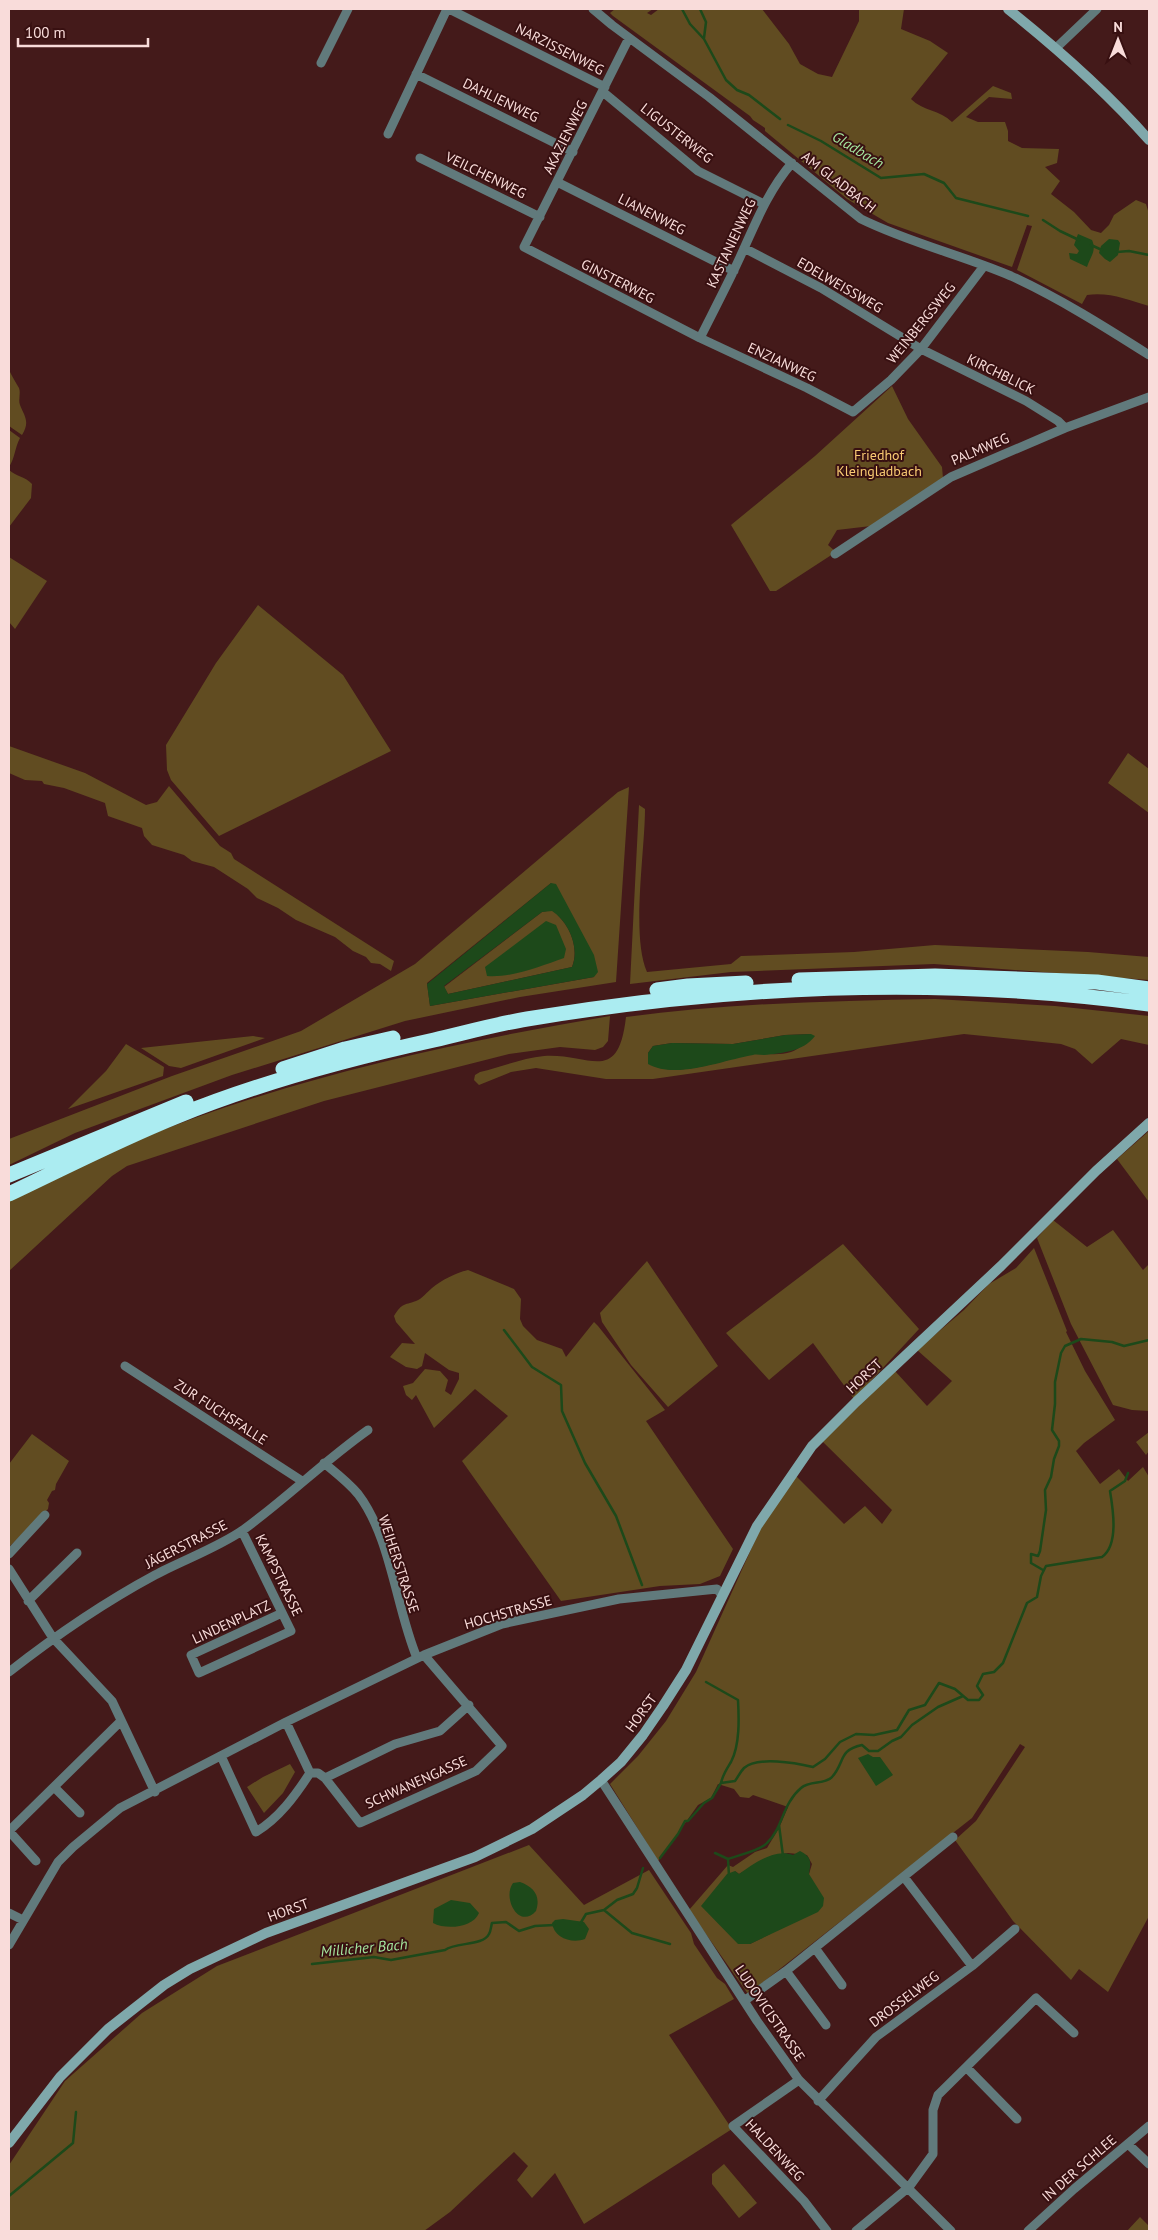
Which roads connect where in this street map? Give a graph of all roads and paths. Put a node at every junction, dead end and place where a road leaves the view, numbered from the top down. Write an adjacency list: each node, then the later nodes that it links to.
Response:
1 (348, 9): 8 (street)
2 (448, 9): 9 (street); 10 (street, NARZISSENWEG)
3 (593, 9): 6 (street, AM GLADBACH)
4 (1008, 9): 7 (street)
5 (1097, 9): 7 (street)
6 (629, 38): 10 (street, AKAZIENWEG); 15 (street, AM GLADBACH)
7 (1056, 48): 12 (street)
8 (321, 63)
9 (416, 74): 11 (street); 13 (street, DAHLIENWEG)
10 (604, 89): 13 (street, AKAZIENWEG); 17 (street, LIGUSTERWEG)
11 (388, 134)
12 (1149, 140)
13 (573, 152): 16 (street, AKAZIENWEG)
14 (420, 158): 18 (street, VEILCHENWEG)
15 (792, 163): 17 (street, KASTANIENWEG); 21 (street, AM GLADBACH)
16 (557, 182): 18 (street, AKAZIENWEG); 22 (street, LIANENWEG)
17 (764, 204): 20 (street, KASTANIENWEG)
18 (540, 216): 19 (street, AKAZIENWEG)
19 (524, 248): 23 (street, GINSTERWEG)
20 (744, 248): 22 (street, KASTANIENWEG); 24 (street, EDELWEISSWEG)
21 (984, 266): 24 (street, WEINBERGSWEG); 25 (street, AM GLADBACH)
22 (734, 271): 23 (street, KASTANIENWEG)
23 (700, 338): 27 (street, ENZIANWEG)
24 (921, 349): 27 (street, WEINBERGSWEG); 28 (street, KIRCHBLICK)
25 (1149, 355)
26 (1149, 397): 28 (street, PALMWEG)
27 (853, 412)
28 (1065, 428): 29 (street, PALMWEG)
29 (835, 554)
30 (1149, 989): 33 (highway)
31 (1149, 1004): 34 (highway)
32 (1149, 1124): 44 (street, HORST)
33 (9, 1175)
34 (9, 1194)
35 (126, 1366): 38 (street, ZUR FUCHSFALLE)
36 (368, 1430): 37 (street, JÄGERSTRASSE)
37 (324, 1463): 38 (street, JÄGERSTRASSE); 49 (street, WEIHERSTRASSE)
38 (302, 1481): 40 (street, JÄGERSTRASSE)
39 (45, 1515): 41 (street)
40 (242, 1531): 46 (street, KAMPSTRASSE); 48 (street, JÄGERSTRASSE)
41 (9, 1554)
42 (77, 1554): 45 (street)
43 (9, 1569): 45 (street)
44 (722, 1595): 49 (street, HOCHSTRASSE); 58 (street, HORST)
45 (28, 1601): 48 (street)
46 (282, 1613): 47 (street, KAMPSTRASSE); 47 (street, LINDENPLATZ)
47 (291, 1631)
48 (53, 1638): 50 (street, JÄGERSTRASSE); 52 (street)
49 (421, 1657): 51 (street, WEIHERSTRASSE); 53 (street, HOCHSTRASSE)
50 (9, 1672)
51 (469, 1705): 54 (street, WEIHERSTRASSE); 57 (street)
52 (121, 1721): 59 (street); 60 (street)
53 (286, 1722): 55 (street, HOCHSTRASSE); 56 (street)
54 (502, 1746): 57 (street, SCHWANENGASSE)
55 (221, 1756): 56 (street); 60 (street, HOCHSTRASSE)
56 (310, 1773): 57 (street)
57 (325, 1778)
58 (600, 1780): 74 (street, LUDOVICISTRASSE); 82 (street, HORST)
59 (54, 1786): 61 (street); 62 (street)
60 (155, 1792): 67 (street, HOCHSTRASSE)
61 (80, 1813)
62 (9, 1831): 64 (street)
63 (953, 1837): 65 (street)
64 (36, 1861)
65 (904, 1877): 70 (street); 71 (street)
66 (9, 1912): 67 (street)
67 (23, 1920): 69 (street, HOCHSTRASSE)
68 (1015, 1929): 71 (street, DROSSELWEG)
69 (9, 1945)
70 (815, 1948): 72 (street); 73 (street)
71 (972, 1966): 79 (street, DROSSELWEG)
72 (786, 1971): 74 (street); 75 (street)
73 (842, 1985)
74 (744, 2001): 78 (street, LUDOVICISTRASSE)
75 (826, 2025)
76 (1074, 2033): 77 (street)
77 (967, 2068): 80 (street); 85 (street)
78 (799, 2080): 79 (street, LUDOVICISTRASSE); 86 (street, HALDENWEG)
79 (818, 2101): 85 (street, LUDOVICISTRASSE)
80 (1017, 2119)
81 (1149, 2126): 83 (street, IN DER SCHLEE)
82 (9, 2143)
83 (1128, 2144): 84 (street); 89 (street, IN DER SCHLEE)
84 (1149, 2164)
85 (909, 2187): 87 (street); 88 (street, LUDOVICISTRASSE)
86 (827, 2231)
87 (856, 2231)
88 (952, 2231)
89 (1028, 2231)

